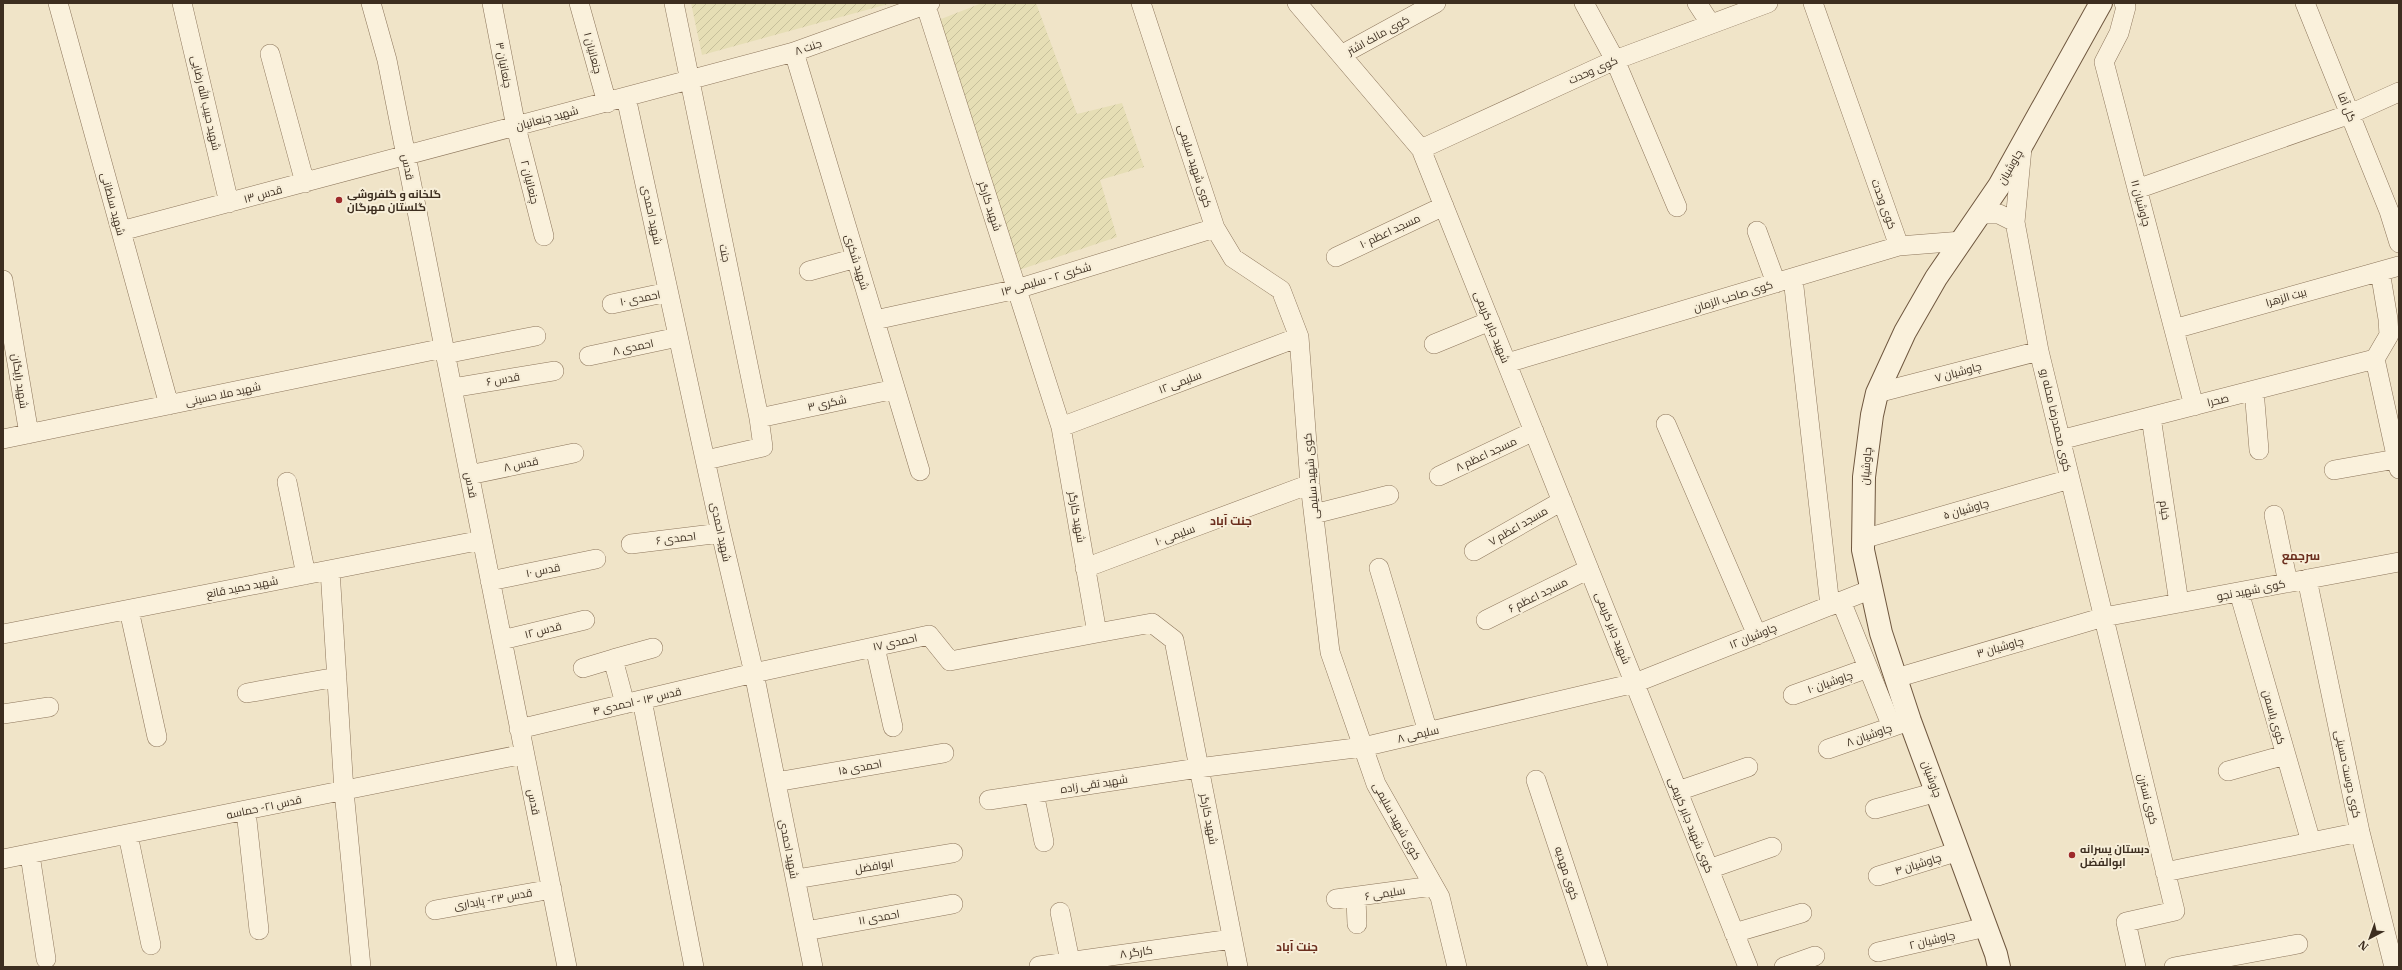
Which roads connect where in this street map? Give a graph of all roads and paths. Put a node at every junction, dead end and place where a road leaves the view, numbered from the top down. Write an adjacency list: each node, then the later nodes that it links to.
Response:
1 (58, 3): 41 (street, شهید سلطانی)
2 (182, 3): 34 (street, شهید حبیب الله رضایی)
3 (371, 3): 31 (street, قدس)
4 (492, 3): 28 (street, چنعانیان ۳)
5 (579, 3): 26 (street, چنعانیان ۱)
6 (674, 3): 23 (street, جنت)
7 (1141, 3): 40 (street, کوی شهید سلیمی)
8 (1297, 3): 21 (street, شهید جابر کریمی)
9 (1436, 3): 21 (street, کوی مالک اشتر)
10 (1584, 3): 22 (street)
11 (1697, 3): 18 (street)
12 (1768, 3): 18 (street, کوی وحدت)
13 (1813, 3): 46 (street, کوی وحدت)
14 (2101, 3): 29 (main road, چاوشیان)
15 (2124, 3): 33 (street, چاوشیان ۱۱)
16 (2305, 3): 27 (street, گل آقا)
17 (926, 4): 19 (street, جنت ۸); 54 (street, شهید کارگر)
18 (1710, 23): 22 (street, کوی وحدت)
19 (794, 52): 23 (street, جنت ۸); 48 (street, شهید شکری)
20 (270, 54): 32 (street)
21 (1341, 55): 30 (street, شهید جابر کریمی)
22 (1615, 60): 30 (street, کوی وحدت); 36 (street)
23 (689, 81): 25 (street, شهید چنعانیان); 78 (street, جنت)
24 (2399, 92): 27 (street)
25 (626, 97): 26 (street, شهید چنعانیان); 55 (street, شهید احمدی)
26 (606, 103): 28 (street, شهید چنعانیان)
27 (2350, 114): 33 (street); 37 (street, گل آقا)
28 (516, 127): 31 (street, شهید چنعانیان); 43 (street, چنعانیان ۲)
29 (2022, 146): 38 (main road, چاوشیان); 39 (street, کوی محمدرضا محله رو)
30 (1421, 149): 35 (street, شهید جابر کریمی)
31 (406, 156): 32 (street, قدس ۱۳); 64 (street, قدس)
32 (305, 183): 34 (street, قدس ۱۳)
33 (2137, 189): 59 (street, چاوشیان ۱۱)
34 (229, 203): 41 (street, قدس ۱۳)
35 (1444, 206): 47 (street, مسجد اعظم ۱۰); 58 (street, شهید جابر کریمی)
36 (1677, 207)
37 (2394, 209): 45 (street, گل آقا)
38 (1981, 214): 39 (street); 44 (main road, چاوشیان)
39 (2015, 222): 65 (street, کوی محمدرضا محله رو)
40 (1215, 228): 54 (street, شکری ۲ - سلیمی ۱۴); 62 (street, کوی شهید سلیمی)
41 (121, 231): 74 (street, شهید سلطانی)
42 (1757, 231): 53 (street)
43 (544, 236)
44 (1962, 241): 46 (street, کوی صاحب الزمان); 73 (main road, چاوشیان)
45 (2399, 243)
46 (1899, 246): 53 (street, کوی صاحب الزمان)
47 (1336, 257)
48 (856, 258): 50 (street); 57 (street, شهید شکری)
49 (2399, 266): 51 (street, بیت الزهرا)
50 (808, 271)
51 (2380, 271): 59 (street, بیت الزهرا); 67 (street)
52 (3, 280): 82 (street, شهید رایگان)
53 (1784, 280): 68 (street, کوی صاحب الزمان); 118 (street)
54 (1017, 289): 57 (street, شکری ۲ - سلیمی ۱۴); 80 (street, شهید کارگر)
55 (668, 292): 56 (street, احمدی ۱۰); 61 (street, شهید احمدی)
56 (612, 304)
57 (875, 320): 71 (street, شهید شکری)
58 (1490, 322): 63 (street); 68 (street, شهید جابر کریمی)
59 (2174, 329): 75 (street, چاوشیان ۱۱)
60 (536, 336): 64 (street, شهید ملا حسینی)
61 (678, 337): 66 (street, احمدی ۸); 87 (street, شهید احمدی)
62 (1299, 337): 80 (street, سلیمی ۱۲); 95 (street, کوی شهید سلیمی)
63 (1434, 344)
64 (444, 351): 70 (street, قدس); 74 (street, شهید ملا حسینی)
65 (2039, 351): 73 (street, چاوشیان ۷); 84 (street, کوی محمدرضا محله رو)
66 (589, 356)
67 (2375, 359): 72 (street, صحرا); 76 (street)
68 (1507, 363): 81 (street, شهید جابر کریمی)
69 (554, 371): 70 (street, قدس ۶)
70 (452, 388): 91 (street, قدس)
71 (895, 389): 78 (street, شکری ۳); 90 (street, شهید شکری)
72 (2254, 390): 75 (street, صحرا); 85 (street)
73 (1878, 393): 101 (main road, چاوشیان)
74 (169, 405): 82 (street, شهید ملا حسینی)
75 (2194, 406): 77 (street, صحرا)
76 (2392, 407): 88 (street)
77 (2151, 416): 84 (street, صحرا); 117 (street, خیام)
78 (759, 418): 87 (street, جنت)
79 (1666, 424): 125 (street)
80 (1061, 427): 107 (street, شهید کارگر)
81 (1534, 432): 92 (street, مسجد اعظم ۸); 97 (street, شهید جابر کریمی)
82 (29, 434): 83 (street, شهید ملا حسینی)
83 (3, 440)
84 (2060, 440): 93 (street, کوی محمدرضا محله رو)
85 (2259, 450)
86 (574, 453): 91 (street, قدس ۸)
87 (706, 460): 100 (street, شهید احمدی)
88 (2398, 464): 89 (street)
89 (2334, 470)
90 (920, 471)
91 (469, 475): 102 (street, قدس)
92 (1439, 476)
93 (2070, 479): 101 (street, چاوشیان ۵); 120 (street, کوی محمدرضا محله رو)
94 (287, 482): 111 (street)
95 (1310, 484): 98 (street, کوی شهید سلیمی); 107 (street, سلیمی ۱۰)
96 (1389, 495): 98 (street)
97 (1562, 501): 104 (street, مسجد اعظم ۷); 110 (street, شهید جابر کریمی)
98 (1314, 514): 146 (street, کوی شهید سلیمی)
99 (2274, 515): 114 (street)
100 (721, 533): 103 (street, احمدی ۶); 132 (street, شهید احمدی)
101 (1863, 539): 115 (main road, چاوشیان)
102 (482, 540): 109 (street, شهید حمید قانع); 113 (street, قدس)
103 (631, 544)
104 (1474, 551)
105 (596, 559): 113 (street, قدس ۱۰)
106 (2399, 562): 112 (street, کوی شهید نجو)
107 (1085, 568): 123 (street, شهید کارگر)
108 (1379, 568): 144 (street)
109 (330, 570): 111 (street, شهید حمید قانع); 133 (street)
110 (1589, 570): 122 (street, مسجد اعظم ۶); 135 (street, شهید جابر کریمی)
111 (306, 575): 119 (street, شهید حمید قانع)
112 (2307, 579): 114 (street, کوی شهید نجو); 163 (street, کوی دوست حسینی)
113 (490, 580): 126 (street, قدس)
114 (2288, 583): 116 (street, کوی شهید نجو)
115 (1872, 589): 118 (street, چاوشیان ۱۲); 134 (main road, چاوشیان)
116 (2239, 592): 117 (street, کوی شهید نجو); 150 (street, کوی یاسمن)
117 (2178, 603): 120 (street, کوی شهید نجو)
118 (1835, 604): 125 (street, چاوشیان ۱۲); 131 (street)
119 (129, 610): 124 (street, شهید حمید قانع); 145 (street)
120 (2104, 617): 134 (street, چاوشیان ۳); 173 (street, کوی نسترن)
121 (585, 620): 126 (street, قدس ۱۲)
122 (1486, 620)
123 (1097, 633): 127 (street, احمدی ۱۷); 152 (street, شهید کارگر)
124 (3, 634)
125 (1757, 634): 135 (street, چاوشیان ۱۲)
126 (502, 640): 143 (street, قدس)
127 (874, 647): 132 (street, احمدی ۱۷); 142 (street)
128 (653, 648): 129 (street)
129 (613, 659): 130 (street); 138 (street)
130 (583, 668)
131 (1868, 668): 137 (street, چاوشیان ۱۰); 141 (street)
132 (754, 673): 138 (street, قدس ۱۴ - احمدی ۴); 155 (street, شهید احمدی)
133 (337, 677): 136 (street); 156 (street)
134 (1896, 678): 141 (main road, چاوشیان)
135 (1635, 683): 144 (street, سلیمی ۸); 157 (street, کوی شهید جابر کریمی)
136 (248, 693)
137 (1793, 695)
138 (634, 702): 143 (street, قدس ۱۴ - احمدی ۴); 199 (street)
139 (49, 707): 140 (street)
140 (3, 714)
141 (1901, 724): 147 (street, چاوشیان ۸); 158 (main road, چاوشیان)
142 (893, 727)
143 (519, 729): 149 (street, قدس)
144 (1428, 732): 146 (street, سلیمی ۸)
145 (157, 737)
146 (1363, 747): 152 (street, سلیمی ۸); 176 (street, کوی شهید سلیمی)
147 (1828, 749)
148 (944, 753): 155 (street, احمدی ۱۵)
149 (524, 754): 156 (street, قدس ۲۱- حماسه); 177 (street, قدس)
150 (2285, 755): 153 (street); 166 (street, کوی یاسمن)
151 (1748, 767): 157 (street)
152 (1198, 768): 159 (street, شهید تقی زاده); 189 (street, شهید کارگر)
153 (2228, 771)
154 (1536, 780): 203 (street, کوی مهدیه)
155 (776, 782): 175 (street, شهید احمدی)
156 (344, 791): 162 (street, قدس ۲۱- حماسه); 197 (street)
157 (1678, 791): 172 (street, کوی شهید جابر کریمی)
158 (1937, 792): 161 (street); 168 (main road, چاوشیان)
159 (1034, 793): 160 (street, شهید تقی زاده); 165 (street)
160 (989, 800)
161 (1875, 809)
162 (246, 811): 164 (street, قدس ۲۱- حماسه); 186 (street)
163 (2360, 832): 166 (street); 209 (street, کوی دوست حسینی)
164 (128, 835): 170 (street, قدس ۲۱- حماسه); 191 (street)
165 (1044, 842)
166 (2311, 842): 173 (street)
167 (1772, 846): 172 (street)
168 (1959, 852): 174 (street, چاوشیان ۴); 185 (main road, چاوشیان)
169 (953, 854): 175 (street, ابوافضل)
170 (30, 855): 171 (street, قدس ۲۱- حماسه); 194 (street)
171 (3, 859)
172 (1709, 869): 188 (street, کوی شهید جابر کریمی)
173 (2165, 872): 207 (street, کوی نسترن)
174 (1878, 876)
175 (796, 879): 187 (street, شهید احمدی)
176 (1433, 886): 178 (street, سلیمی ۶); 202 (street, کوی شهید سلیمی)
177 (552, 889): 181 (street, قدس ۲۳- پایداری); 198 (street, قدس)
178 (1356, 898): 179 (street, سلیمی ۶); 184 (street)
179 (1336, 899)
180 (953, 904): 187 (street, احمدی ۱۱)
181 (435, 910)
182 (1060, 912): 195 (street)
183 (1802, 912): 188 (street)
184 (1357, 924)
185 (1986, 927): 192 (street, چاوشیان ۲); 206 (main road, چاوشیان)
186 (259, 930)
187 (806, 931): 200 (street, شهید احمدی)
188 (1734, 933): 204 (street, کوی شهید جابر کریمی)
189 (1232, 938): 195 (street, کارگر ۸); 201 (street, شهید کارگر)
190 (2298, 944): 208 (street)
191 (151, 945)
192 (1878, 952)
193 (1815, 956): 205 (street)
194 (46, 958)
195 (1070, 962): 196 (street, کارگر ۸)
196 (1039, 966)
197 (361, 967)
198 (567, 967)
199 (694, 967)
200 (813, 967)
201 (1238, 967)
202 (1457, 967)
203 (1598, 967)
204 (1748, 967)
205 (1784, 967)
206 (1999, 967)
207 (2136, 967)
208 (2174, 967)
209 (2394, 967)

